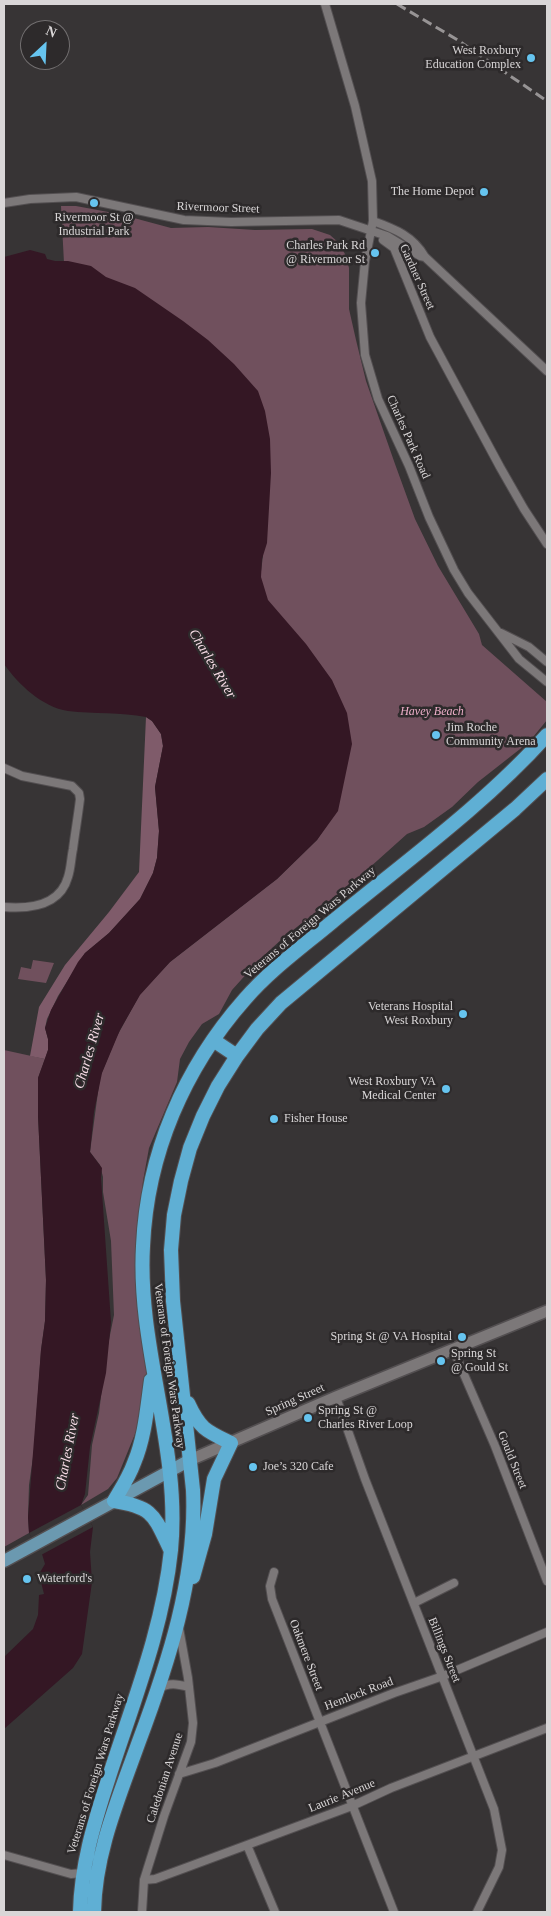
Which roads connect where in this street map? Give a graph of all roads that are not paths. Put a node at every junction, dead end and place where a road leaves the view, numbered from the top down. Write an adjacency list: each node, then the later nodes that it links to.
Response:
1 (326, 4): 3 (street)
2 (4, 203): 4 (street, Rivermoor Street)
3 (373, 221): 4 (street); 5 (street, Rivermoor Street)
4 (371, 232): 5 (street, Rivermoor Street); 7 (street, Gardner Street); 8 (street, Charles Park Road)
5 (425, 257): 6 (street, Rivermoor Street)
6 (547, 372)
7 (547, 544)
8 (499, 632): 9 (street, Charles Park Road); 10 (street, Charles Park Road)
9 (547, 662)
10 (547, 682)
11 (547, 735): 15 (highway, Veterans of Foreign Wars Parkway)
12 (4, 768): 14 (street)
13 (547, 779): 16 (highway, Veterans of Foreign Wars Parkway)
14 (4, 907)
15 (213, 1040): 16 (highway); 19 (highway, Veterans of Foreign Wars Parkway)
16 (236, 1056): 20 (highway, Veterans of Foreign Wars Parkway)
17 (547, 1311): 18 (main road, Spring Street)
18 (453, 1349): 21 (main road, Spring Street); 29 (street, Gould Street)
19 (153, 1364): 24 (highway, Veterans of Foreign Wars Parkway); 25 (highway)
20 (182, 1392): 22 (highway); 23 (highway, Veterans of Foreign Wars Parkway)
21 (336, 1397): 22 (main road, Spring Street); 31 (street, Billings Street)
22 (231, 1443): 23 (main road, Spring Street); 32 (highway)
23 (190, 1460): 24 (main road, Spring Street); 32 (highway, Veterans of Foreign Wars Parkway)
24 (169, 1471): 25 (main road, Spring Street); 26 (highway, Veterans of Foreign Wars Parkway)
25 (114, 1501): 26 (highway); 27 (main road, Spring Street)
26 (171, 1550): 44 (highway, Veterans of Foreign Wars Parkway)
27 (4, 1561)
28 (274, 1572): 37 (street, Oakmere Street)
29 (547, 1582)
30 (454, 1583): 31 (street)
31 (414, 1603): 34 (street, Billings Street)
32 (178, 1620): 35 (street, Caledonian Avenue); 36 (highway, Veterans of Foreign Wars Parkway)
33 (547, 1632): 34 (street, Hemlock Road)
34 (443, 1676): 37 (street, Hemlock Road); 39 (street, Billings Street)
35 (189, 1687): 36 (street); 40 (street, Caledonian Avenue)
36 (156, 1691): 47 (highway, Veterans of Foreign Wars Parkway)
37 (320, 1722): 40 (street, Hemlock Road); 41 (street, Oakmere Street)
38 (547, 1728): 39 (street, Laurie Avenue)
39 (474, 1757): 41 (street, Laurie Avenue); 51 (street, Billings Street)
40 (178, 1774): 45 (street, Caledonian Avenue)
41 (352, 1806): 42 (street, Laurie Avenue); 50 (street, Oakmere Street)
42 (248, 1845): 45 (street, Laurie Avenue); 49 (street)
43 (4, 1855): 44 (street)
44 (83, 1873): 46 (highway, Veterans of Foreign Wars Parkway)
45 (144, 1880): 48 (street, Caledonian Avenue)
46 (80, 1912)
47 (94, 1912)
48 (142, 1912)
49 (275, 1912)
50 (394, 1912)
51 (477, 1912)

